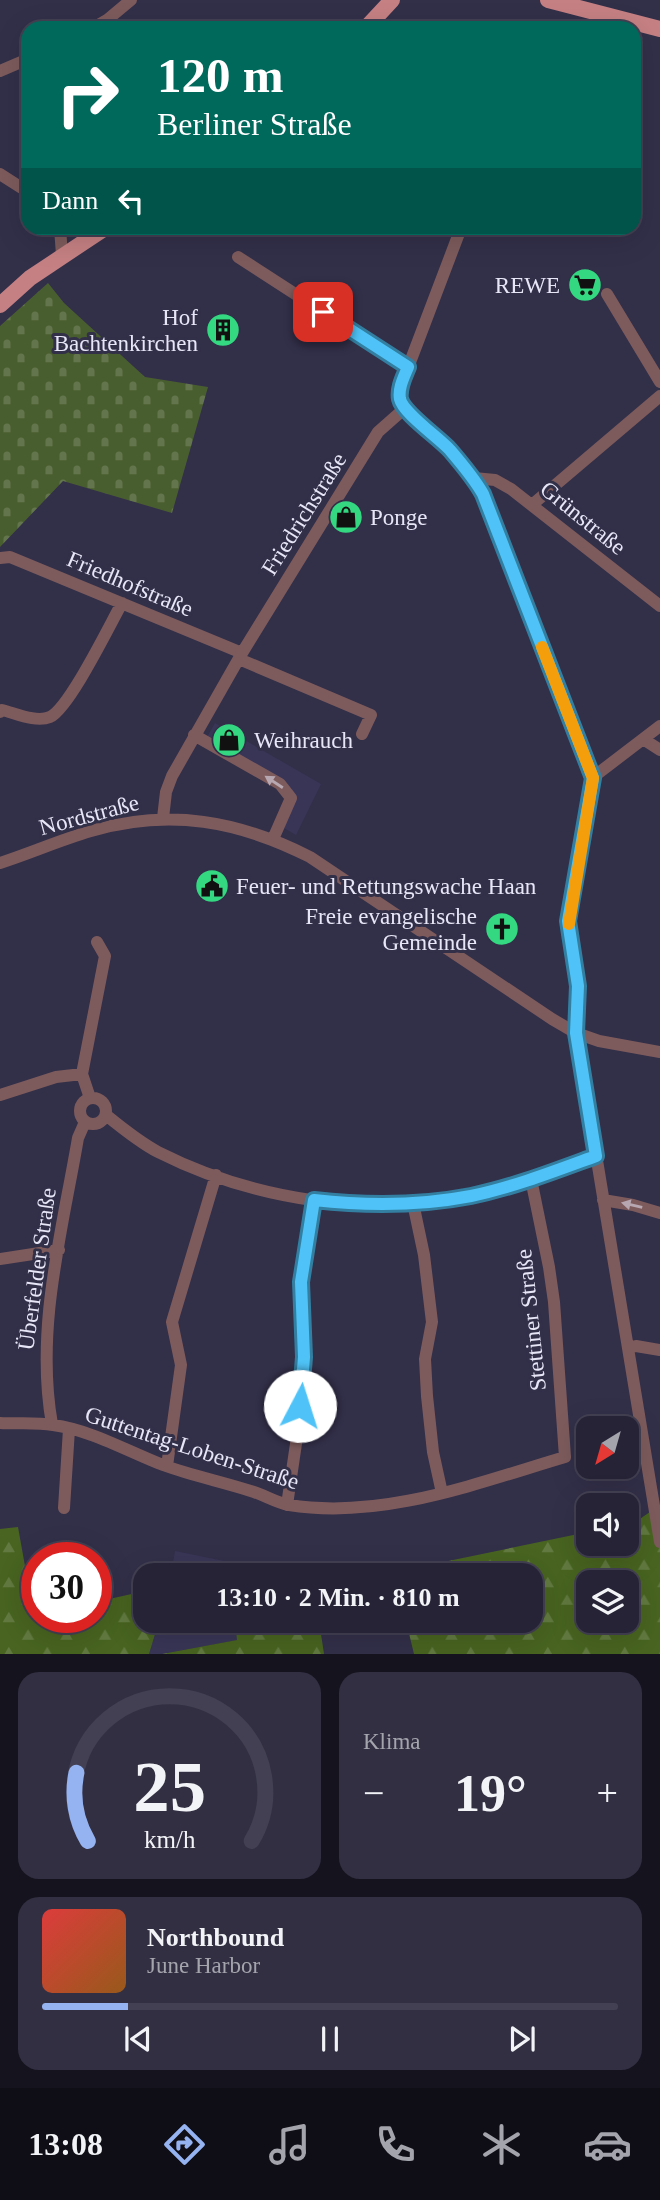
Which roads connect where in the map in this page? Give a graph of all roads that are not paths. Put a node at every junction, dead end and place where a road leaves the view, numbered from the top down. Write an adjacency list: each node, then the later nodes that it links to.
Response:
1 (131, 0): 4 (street)
2 (548, 0): 6 (main road)
3 (382, 4): 5 (main road)
4 (104, 21)
5 (371, 21)
6 (629, 21)
7 (641, 24): 8 (main road)
8 (660, 29)
9 (21, 62): 10 (street)
10 (0, 71)
11 (5, 177): 12 (street)
12 (21, 187)
13 (61, 235): 16 (street)
14 (86, 235): 16 (main road)
15 (458, 235): 20 (street)
16 (62, 255): 19 (main road)
17 (238, 257): 20 (street)
18 (607, 294): 21 (street)
19 (0, 304)
20 (408, 367): 23 (street)
21 (660, 382)
22 (660, 397): 25 (street)
23 (404, 409): 24 (street); 29 (street, Friedrichstraße)
24 (474, 478): 25 (street, Grünstraße); 36 (street)
25 (533, 504): 28 (street, Grünstraße)
26 (0, 558): 27 (street, Friedhofstraße)
27 (122, 603): 29 (street, Friedhofstraße); 30 (street)
28 (660, 606)
29 (241, 656): 32 (street, Friedhofstraße); 33 (street, Friedrichstraße)
30 (0, 712)
31 (660, 726): 34 (street)
32 (362, 734)
33 (194, 736): 37 (street, Friedrichstraße); 38 (street, one-way to 33)
34 (643, 739): 35 (street); 36 (street)
35 (660, 750)
36 (593, 778): 41 (street)
37 (163, 818): 38 (street, Nordstraße); 39 (street, Nordstraße)
38 (273, 839): 41 (street, Nordstraße)
39 (0, 863)
40 (97, 942): 43 (street)
41 (576, 1033): 42 (street, Nordstraße); 48 (street)
42 (660, 1052)
43 (82, 1074): 44 (street); 45 (street)
44 (0, 1095)
45 (90, 1098): 46 (street); 47 (street)
46 (106, 1115): 47 (street); 49 (street)
47 (85, 1122): 55 (street, Überfelder Straße)
48 (596, 1156): 50 (street); 52 (street)
49 (216, 1175): 51 (street); 63 (street)
50 (531, 1179): 53 (street); 62 (street, Stettiner Straße)
51 (314, 1200): 53 (street); 65 (street)
52 (603, 1200): 54 (street, one-way to 52); 57 (street)
53 (413, 1203): 64 (street)
54 (660, 1213)
55 (59, 1250): 56 (street); 60 (street, Überfelder Straße)
56 (0, 1259)
57 (628, 1348): 58 (street); 67 (street)
58 (660, 1350)
59 (0, 1423): 60 (street, Guttentag-Loben-Straße)
60 (52, 1424): 61 (street, Guttentag-Loben-Straße)
61 (69, 1429): 63 (street, Guttentag-Loben-Straße); 66 (street)
62 (565, 1457): 64 (street, Guttentag-Loben-Straße)
63 (167, 1466): 65 (street, Guttentag-Loben-Straße)
64 (442, 1493): 65 (street, Guttentag-Loben-Straße)
65 (287, 1505)
66 (64, 1508)
67 (660, 1542)

